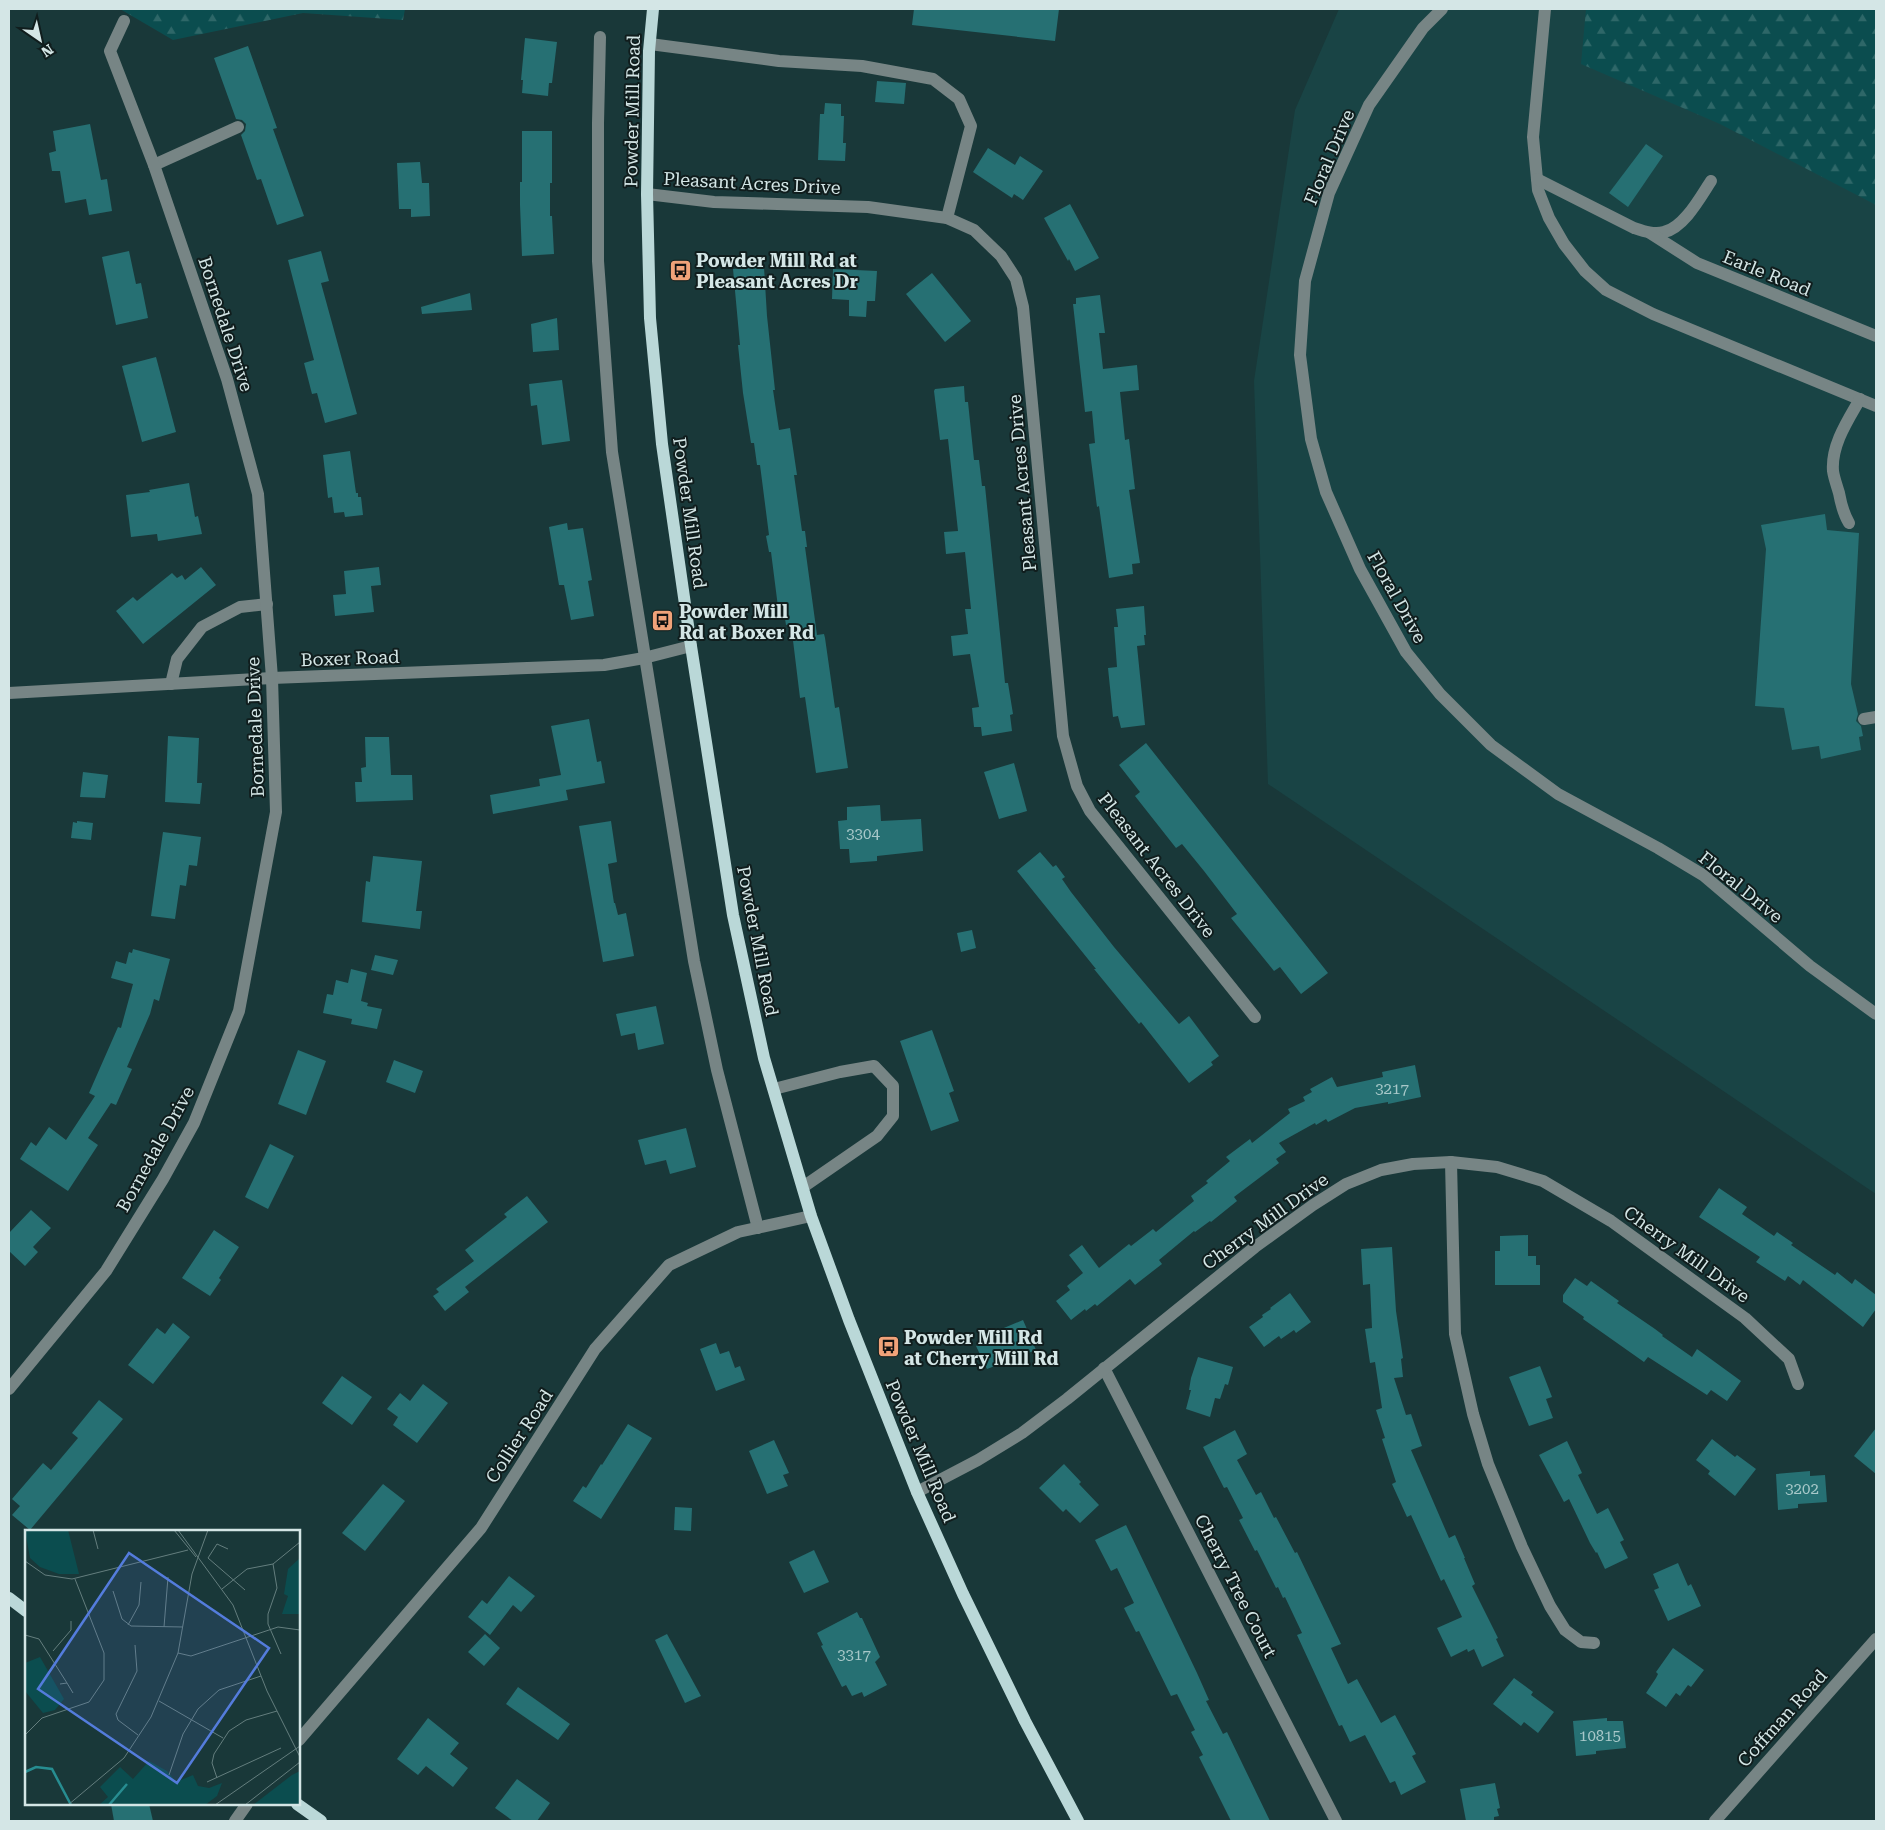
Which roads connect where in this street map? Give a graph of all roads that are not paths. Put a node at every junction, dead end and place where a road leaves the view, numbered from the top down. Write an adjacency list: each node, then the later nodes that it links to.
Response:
1 (652, 9): 6 (main road, Powder Mill Road)
2 (1442, 9): 24 (street, Floral Drive)
3 (1545, 9): 9 (street)
4 (124, 21): 8 (street, Bornedale Drive)
5 (600, 37): 20 (street)
6 (650, 44): 11 (main road, Powder Mill Road); 12 (street)
7 (238, 127): 8 (street)
8 (154, 165): 18 (street, Bornedale Drive)
9 (1537, 179): 13 (street, Earle Road); 15 (street)
10 (1711, 181): 13 (street)
11 (647, 194): 12 (street, Pleasant Acres Drive); 19 (main road, Powder Mill Road)
12 (947, 218): 25 (street, Pleasant Acres Drive)
13 (1650, 233): 14 (street, Earle Road)
14 (1876, 336)
15 (1860, 399): 16 (street); 17 (street)
16 (1876, 406)
17 (1849, 522)
18 (267, 604): 21 (street, Bornedale Drive); 22 (street)
19 (691, 646): 20 (street, Boxer Road); 26 (main road, Powder Mill Road)
20 (644, 658): 21 (street, Boxer Road); 30 (street)
21 (272, 678): 22 (street, Boxer Road); 33 (street, Bornedale Drive)
22 (171, 684): 23 (street, Boxer Road)
23 (9, 693)
24 (1876, 1014)
25 (1255, 1017)
26 (774, 1089): 28 (main road, Powder Mill Road); 28 (street)
27 (1451, 1162): 31 (street, Cherry Mill Drive); 32 (street, Cherry Mill Drive); 38 (street)
28 (803, 1187): 29 (main road, Powder Mill Road)
29 (811, 1216): 30 (street, Collier Road); 34 (main road, Powder Mill Road)
30 (758, 1228): 39 (street, Collier Road)
31 (1104, 1368): 34 (street, Cherry Mill Drive); 45 (street, Cherry Tree Court)
32 (1798, 1384)
33 (9, 1389)
34 (917, 1492): 44 (main road, Powder Mill Road)
35 (9, 1598): 36 (main road)
36 (25, 1610)
37 (1876, 1639): 46 (street, Coffman Road)
38 (1594, 1643)
39 (300, 1739)
40 (246, 1805): 42 (street)
41 (298, 1805): 43 (main road)
42 (235, 1821)
43 (321, 1821)
44 (1078, 1821)
45 (1336, 1821)
46 (1715, 1821)

